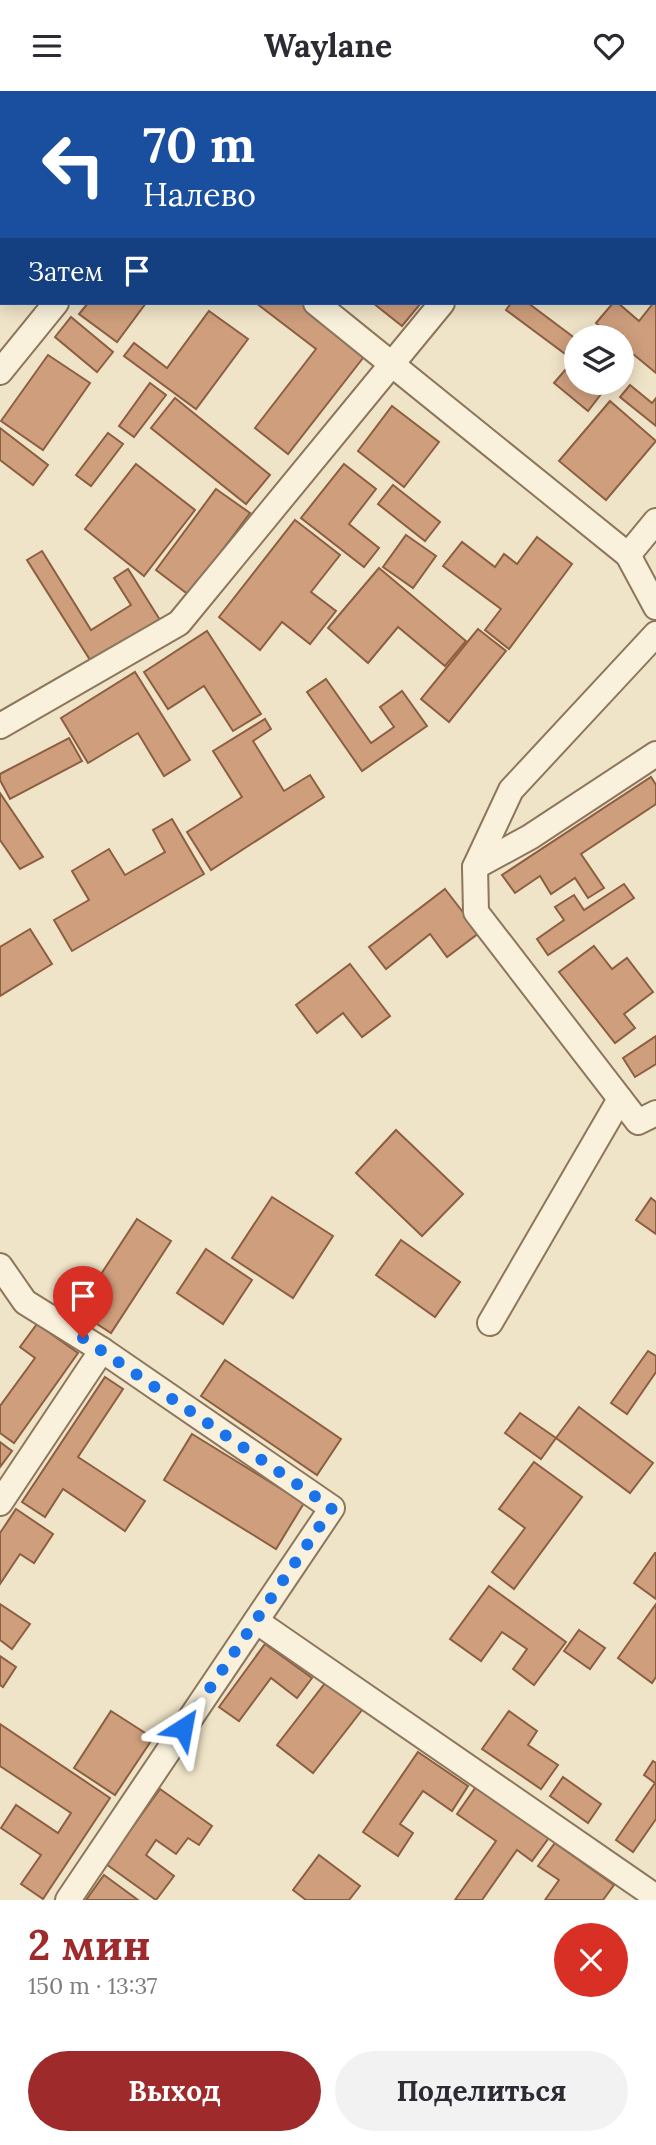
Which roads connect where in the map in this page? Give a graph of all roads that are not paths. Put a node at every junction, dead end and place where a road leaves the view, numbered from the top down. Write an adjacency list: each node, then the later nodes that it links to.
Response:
1 (54, 305): 5 (street)
2 (319, 305): 4 (street)
3 (440, 305): 4 (street)
4 (393, 363): 7 (street); 10 (street)
5 (0, 372)
6 (656, 521): 7 (street)
7 (628, 555): 8 (street)
8 (656, 607)
9 (656, 634): 12 (street)
10 (0, 726)
11 (656, 754): 12 (street)
12 (475, 867): 13 (street)
13 (620, 1099): 14 (street); 16 (street)
14 (656, 1112)
15 (0, 1266): 17 (street)
16 (490, 1323)
17 (102, 1350): 18 (street); 19 (street)
18 (0, 1503)
19 (256, 1621): 20 (street); 21 (street)
20 (656, 1897)
21 (68, 1900)

